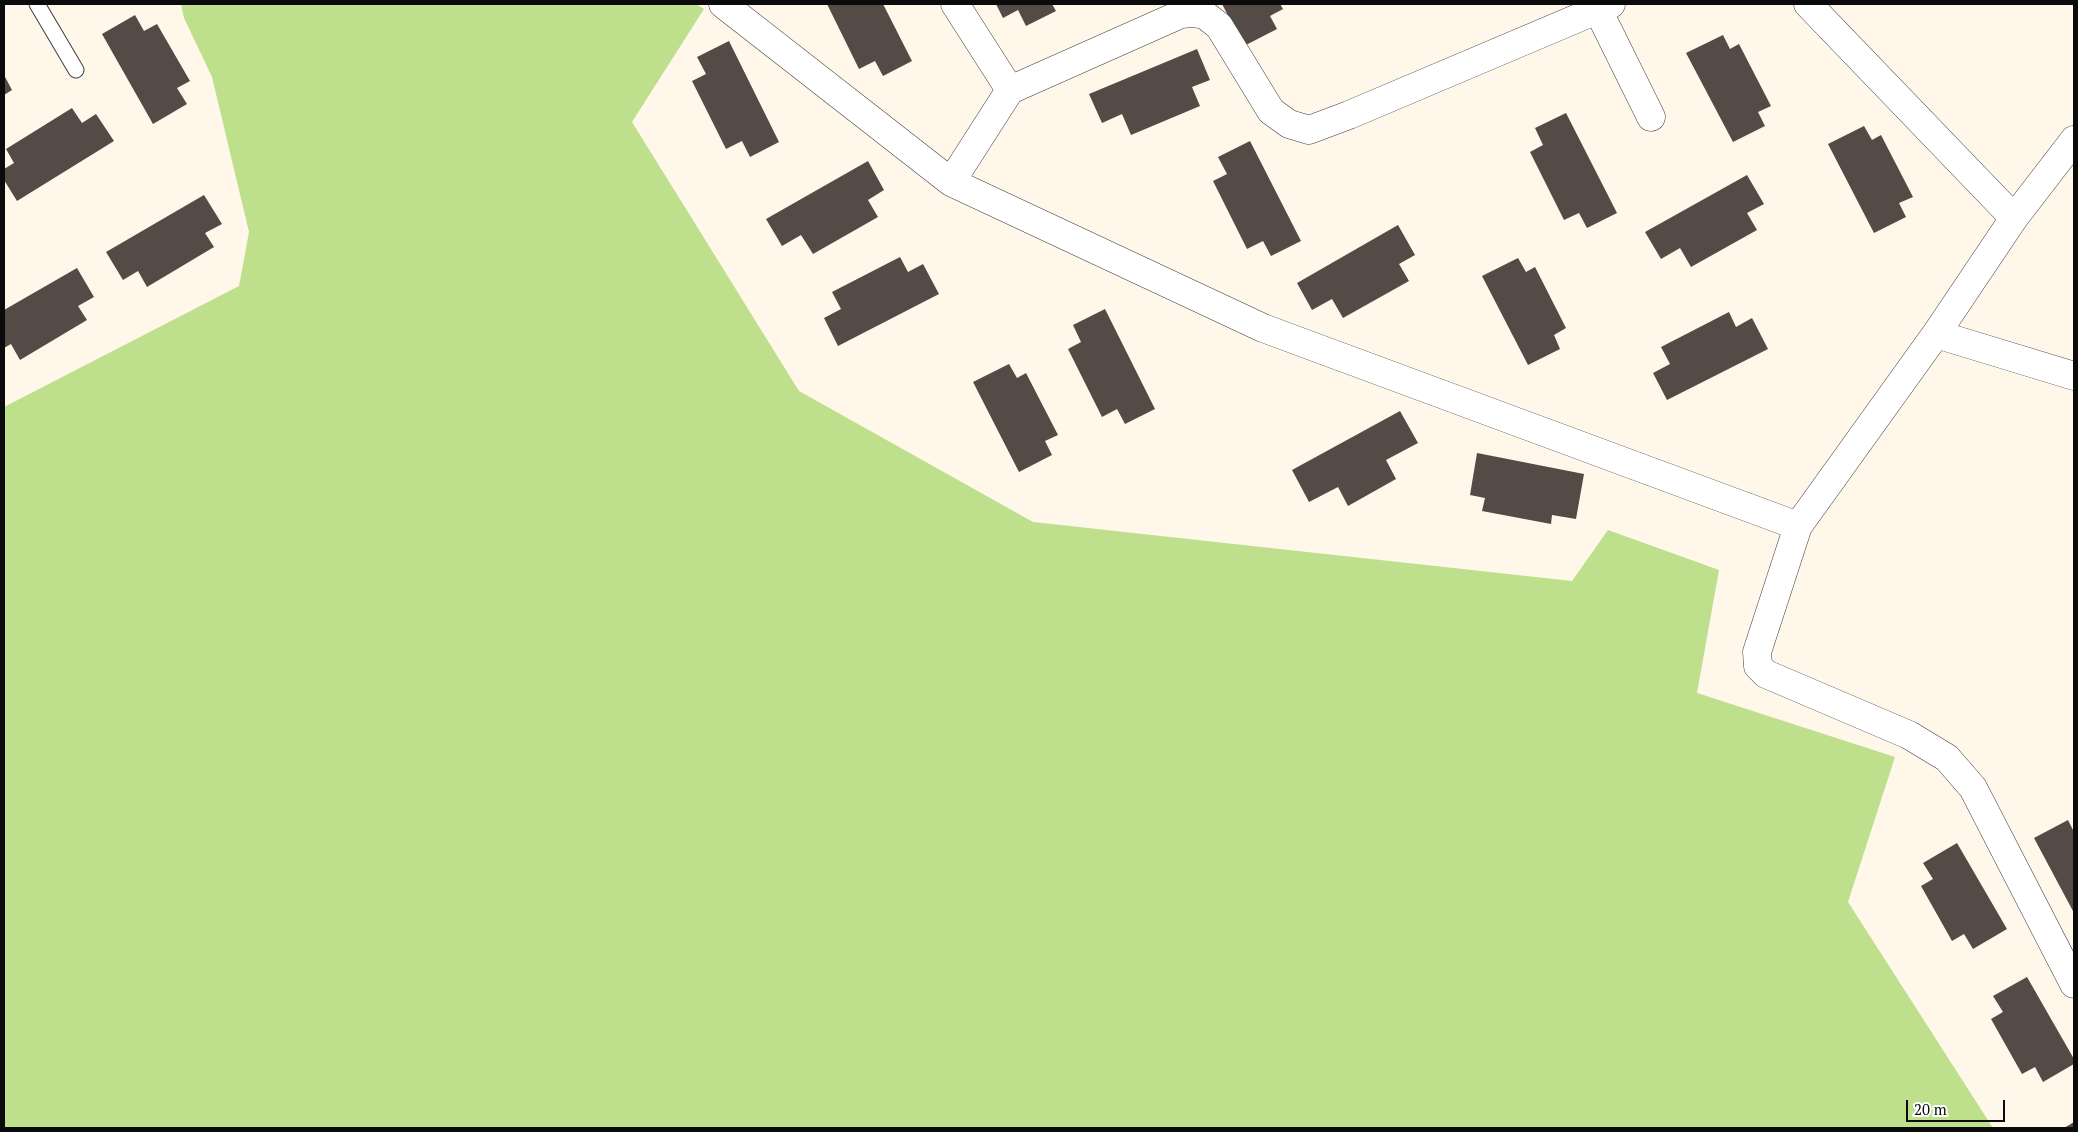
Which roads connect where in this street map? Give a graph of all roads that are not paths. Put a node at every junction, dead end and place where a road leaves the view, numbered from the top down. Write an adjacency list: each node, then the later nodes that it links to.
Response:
1 (37, 4): 6 (lane)
2 (723, 4): 10 (street)
3 (955, 4): 7 (street)
4 (1808, 4): 11 (street)
5 (1604, 7): 7 (street); 8 (street)
6 (76, 70)
7 (1010, 90): 10 (street)
8 (1651, 117)
9 (2074, 140): 11 (street)
10 (951, 182): 14 (street)
11 (2014, 218): 12 (street)
12 (1936, 334): 13 (street); 14 (street)
13 (2074, 376)
14 (1798, 526): 15 (street)
15 (2074, 984)

